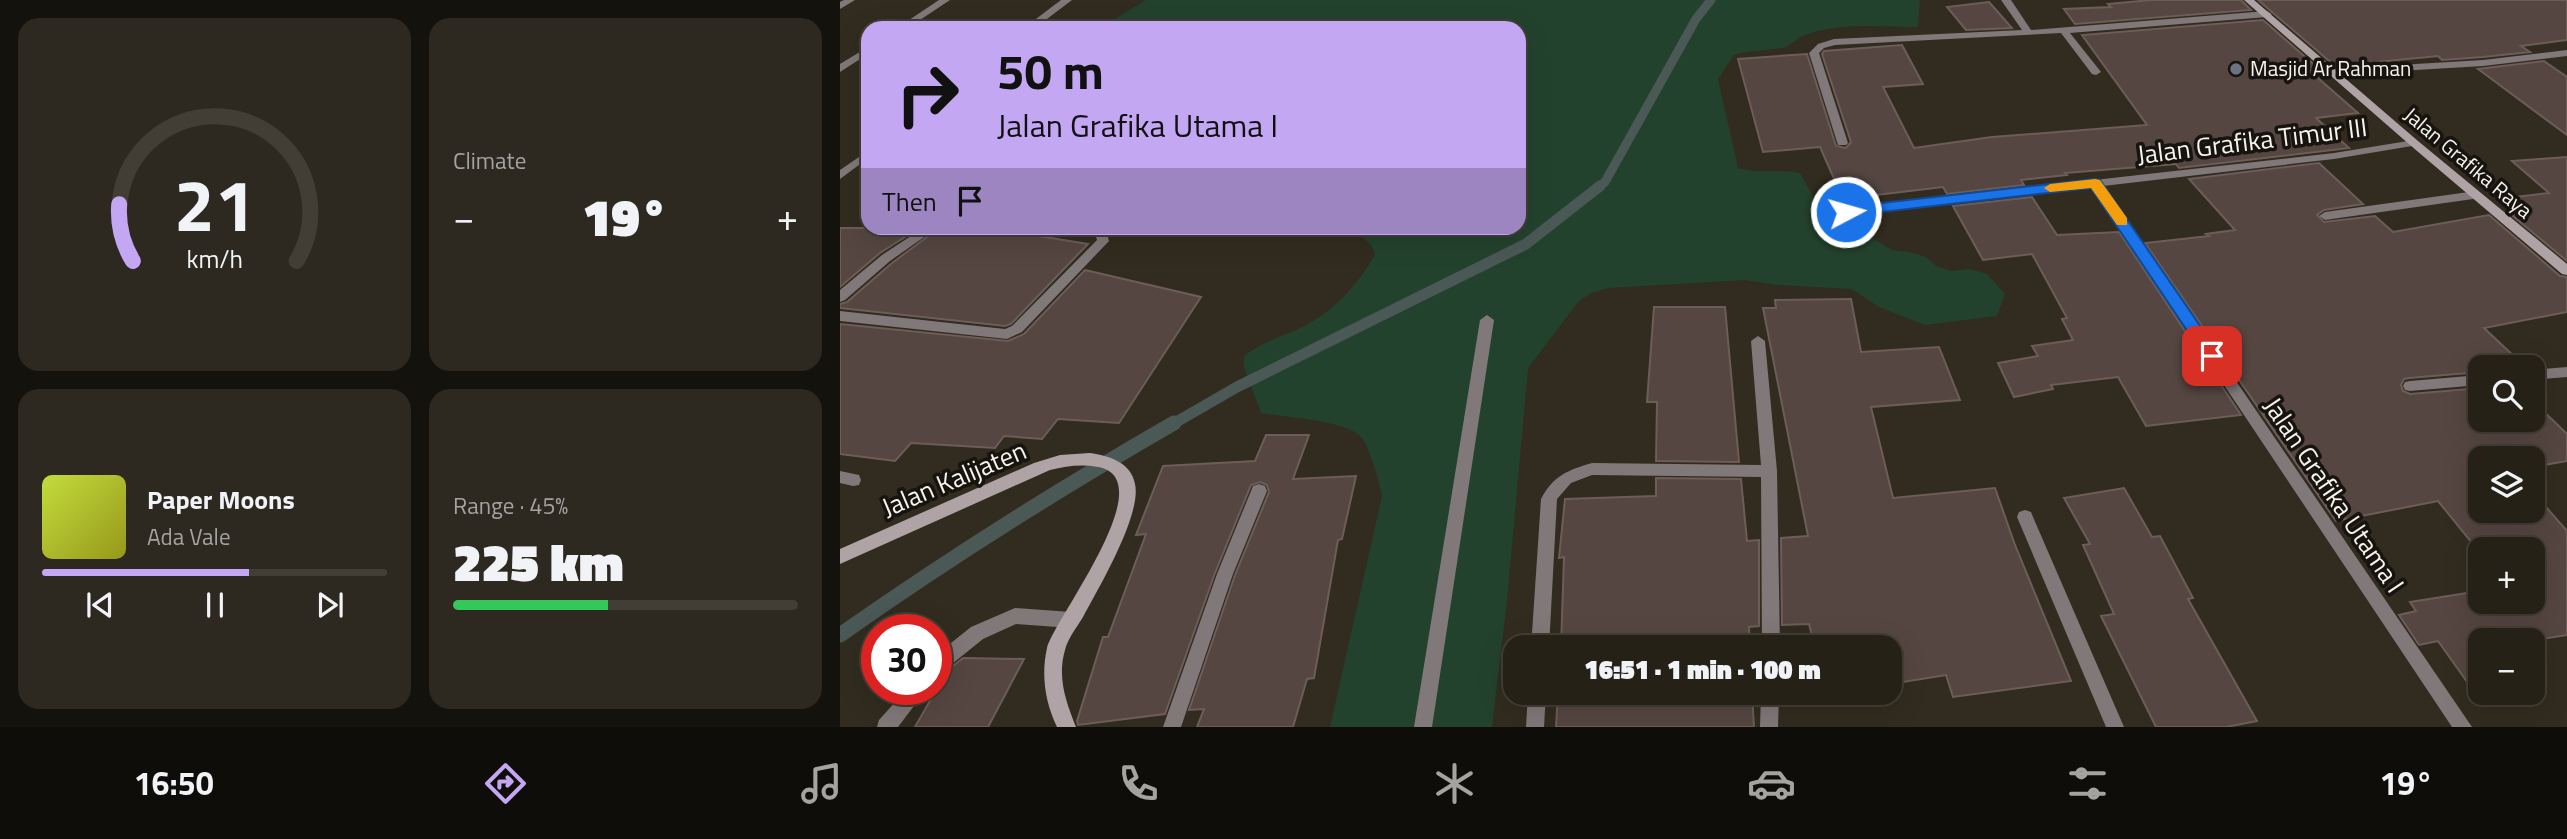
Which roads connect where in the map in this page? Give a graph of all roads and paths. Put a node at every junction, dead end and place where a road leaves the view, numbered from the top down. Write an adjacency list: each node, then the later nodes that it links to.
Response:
1 (850, 0): 6 (street)
2 (945, 0): 8 (street)
3 (1067, 0): 9 (street)
4 (2006, 0): 11 (street)
5 (2249, 0): 7 (main road, Jalan Grafika Raya)
6 (840, 6)
7 (2267, 14): 10 (street); 16 (main road, Jalan Grafika Raya)
8 (913, 21)
9 (1039, 21)
10 (2063, 30): 11 (street); 15 (street)
11 (2028, 33): 17 (street)
12 (2567, 53): 16 (street)
13 (861, 55): 14 (street)
14 (840, 69)
15 (2096, 72)
16 (2331, 72): 18 (main road, Jalan Grafika Raya)
17 (1843, 143)
18 (2414, 143): 21 (street, Jalan Grafika Timur III); 22 (main road, Jalan Grafika Raya)
19 (859, 160): 20 (street)
20 (840, 176)
21 (2095, 183): 23 (street); 54 (street, Jalan Grafika Utama I)
22 (2476, 195): 24 (street); 27 (main road, Jalan Grafika Raya)
23 (1846, 212)
24 (2325, 216)
25 (920, 235): 28 (street)
26 (1102, 235): 29 (street)
27 (2567, 271)
28 (840, 297)
29 (840, 316)
30 (1487, 320): 50 (street)
31 (1759, 341): 36 (street)
32 (2567, 372): 33 (street)
33 (2545, 374)
34 (2468, 381): 35 (street)
35 (2410, 386)
36 (1769, 471): 41 (street); 42 (street)
37 (1259, 491): 49 (street)
38 (2025, 517): 53 (street)
39 (840, 557): 40 (main road, Jalan Kalijaten)
40 (1071, 620): 43 (street); 48 (main road)
41 (1541, 635)
42 (1771, 635)
43 (952, 653)
44 (904, 705): 47 (street)
45 (1536, 705): 51 (street)
46 (1770, 705): 52 (street)
47 (886, 727)
48 (1067, 727)
49 (1172, 727)
50 (1423, 727)
51 (1535, 727)
52 (1769, 727)
53 (2115, 727)
54 (2463, 727)

